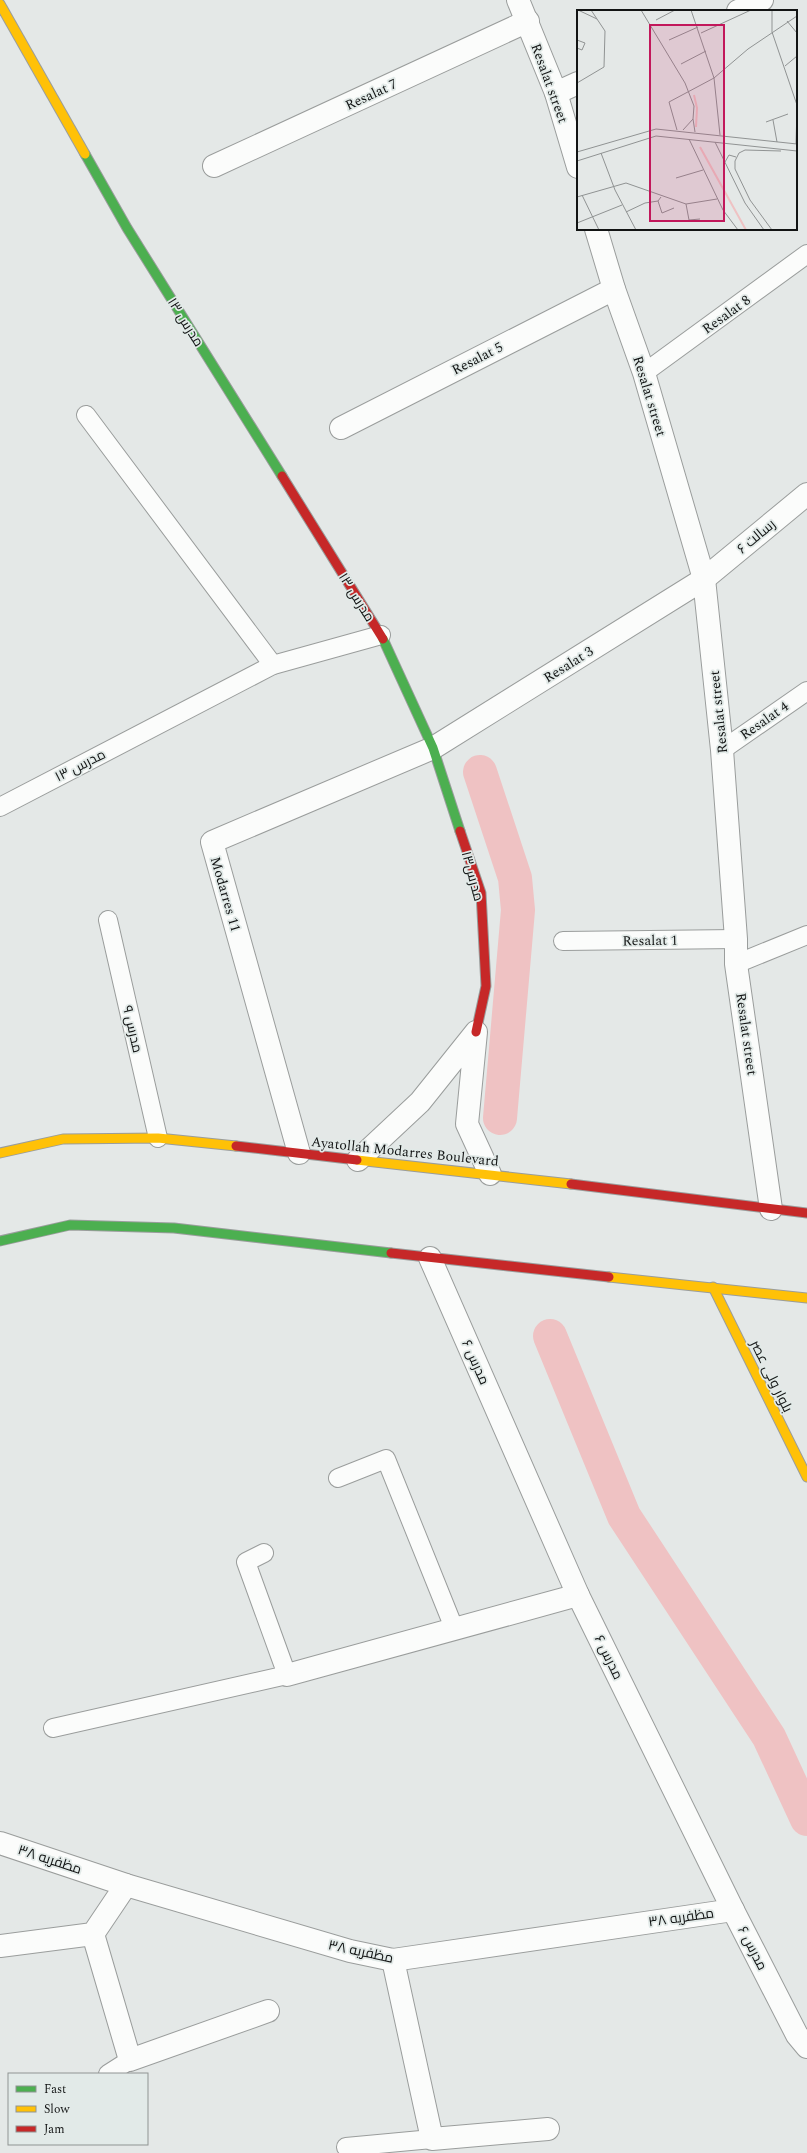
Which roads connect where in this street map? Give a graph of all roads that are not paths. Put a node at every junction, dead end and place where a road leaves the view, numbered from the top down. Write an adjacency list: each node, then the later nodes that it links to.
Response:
1 (518, 0): 5 (street, Resalat street)
2 (762, 0): 4 (street)
3 (0, 4): 18 (main road, مدرس ۱۳)
4 (740, 10)
5 (528, 21): 7 (street, Resalat street); 9 (street, Resalat 7)
6 (577, 83): 7 (street)
7 (556, 93): 8 (street, Resalat street)
8 (577, 165)
9 (214, 166)
10 (596, 230): 12 (street, Resalat street)
11 (807, 254): 13 (lane, Resalat 8)
12 (614, 289): 13 (street, Resalat street); 15 (street, Resalat 5)
13 (644, 373): 17 (street, Resalat street)
14 (86, 415): 19 (lane)
15 (341, 428)
16 (807, 494): 17 (street, رسالت ۶)
17 (704, 580): 21 (street, Resalat 3); 22 (street, Resalat street)
18 (381, 635): 19 (lane, مدرس ۱۳); 21 (main road, مدرس ۱۳)
19 (273, 665): 23 (lane, مدرس ۱۳)
20 (807, 691): 22 (lane, Resalat 4)
21 (433, 748): 29 (main road, مدرس۱۳); 32 (street, Modarres 11)
22 (722, 750): 26 (street, Resalat street)
23 (0, 807)
24 (108, 920): 30 (lane, مدرس ۹)
25 (807, 935): 28 (lane)
26 (736, 939): 27 (lane, Resalat 1); 28 (street, Resalat street)
27 (563, 941)
28 (736, 964): 35 (street, Resalat street)
29 (476, 1032): 33 (street, مدرس۱۳); 34 (street, مدرس۱۳)
30 (158, 1138): 31 (main road, Ayatollah Modarres Boulevard); 32 (main road, Ayatollah Modarres Boulevard)
31 (0, 1153)
32 (300, 1153): 33 (main road, Ayatollah Modarres Boulevard)
33 (358, 1160): 34 (main road, Ayatollah Modarres Boulevard)
34 (490, 1174): 35 (main road, Ayatollah Modarres Boulevard)
35 (771, 1209): 36 (main road, Ayatollah Modarres Boulevard)
36 (807, 1213)
37 (0, 1242): 38 (main road)
38 (430, 1258): 39 (main road); 44 (street, مدرس ۶)
39 (713, 1287): 40 (main road); 42 (main road, بلوار ولی عصر)
40 (807, 1298)
41 (338, 1478): 45 (lane)
42 (807, 1478)
43 (264, 1553): 46 (lane)
44 (578, 1595): 45 (street); 50 (street, مدرس ۶)
45 (454, 1628): 46 (street)
46 (287, 1675): 47 (lane)
47 (53, 1728)
48 (0, 1843): 49 (street, مظفریه ۳۸)
49 (126, 1885): 51 (street); 53 (street, مظفریه ۳۸)
50 (733, 1910): 53 (street, مظفریه ۳۸); 55 (street, مدرس ۶)
51 (93, 1934): 52 (street); 56 (street)
52 (0, 1946)
53 (393, 1960): 59 (street)
54 (268, 2012): 56 (street)
55 (807, 2047)
56 (130, 2060): 57 (lane)
57 (110, 2073)
58 (548, 2129): 59 (street)
59 (432, 2139): 60 (lane)
60 (346, 2147)

